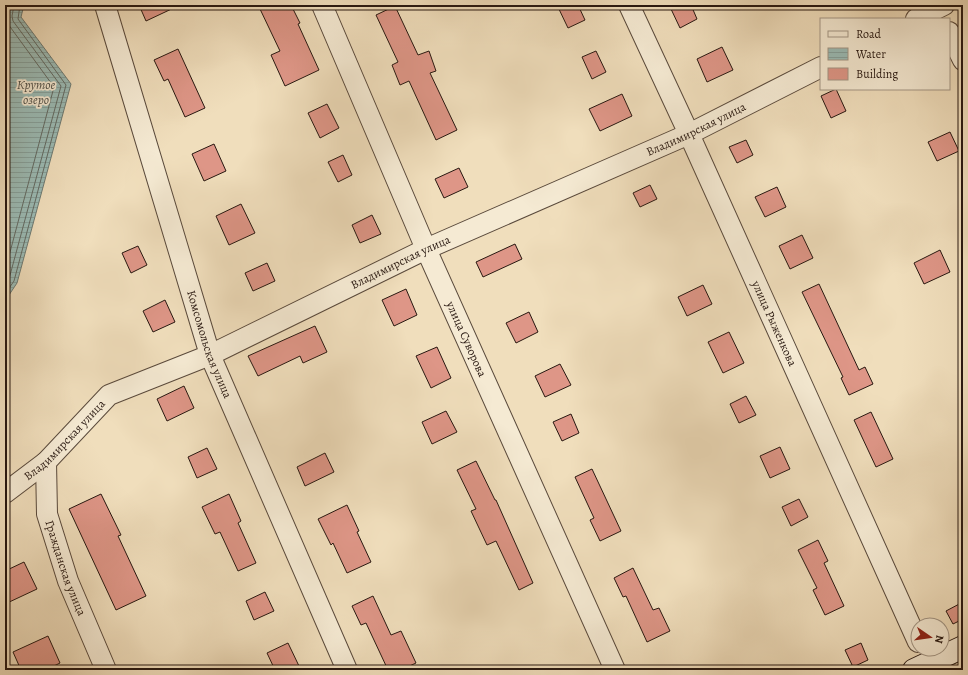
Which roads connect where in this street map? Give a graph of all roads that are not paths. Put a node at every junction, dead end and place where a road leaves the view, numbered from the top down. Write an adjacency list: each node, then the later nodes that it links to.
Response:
1 (105, 5): 11 (street, Комсомольская улица)
2 (322, 5): 10 (street, улица Суворова)
3 (629, 5): 9 (street, улица Рыженкова)
4 (940, 9): 5 (street)
5 (918, 18)
6 (950, 34): 7 (street)
7 (963, 60)
8 (820, 68): 9 (street, Владимирская улица)
9 (689, 134): 10 (street, Владимирская улица); 14 (street, улица Рыженкова)
10 (426, 249): 11 (street, Владимирская улица); 19 (street, улица Суворова)
11 (210, 355): 12 (street, Владимирская улица); 18 (street, Комсомольская улица)
12 (46, 462): 13 (street, Владимирская улица); 17 (street, Гражданская улица)
13 (5, 493)
14 (910, 624)
15 (963, 647): 16 (street)
16 (923, 663)
17 (106, 670)
18 (347, 670)
19 (616, 670)

